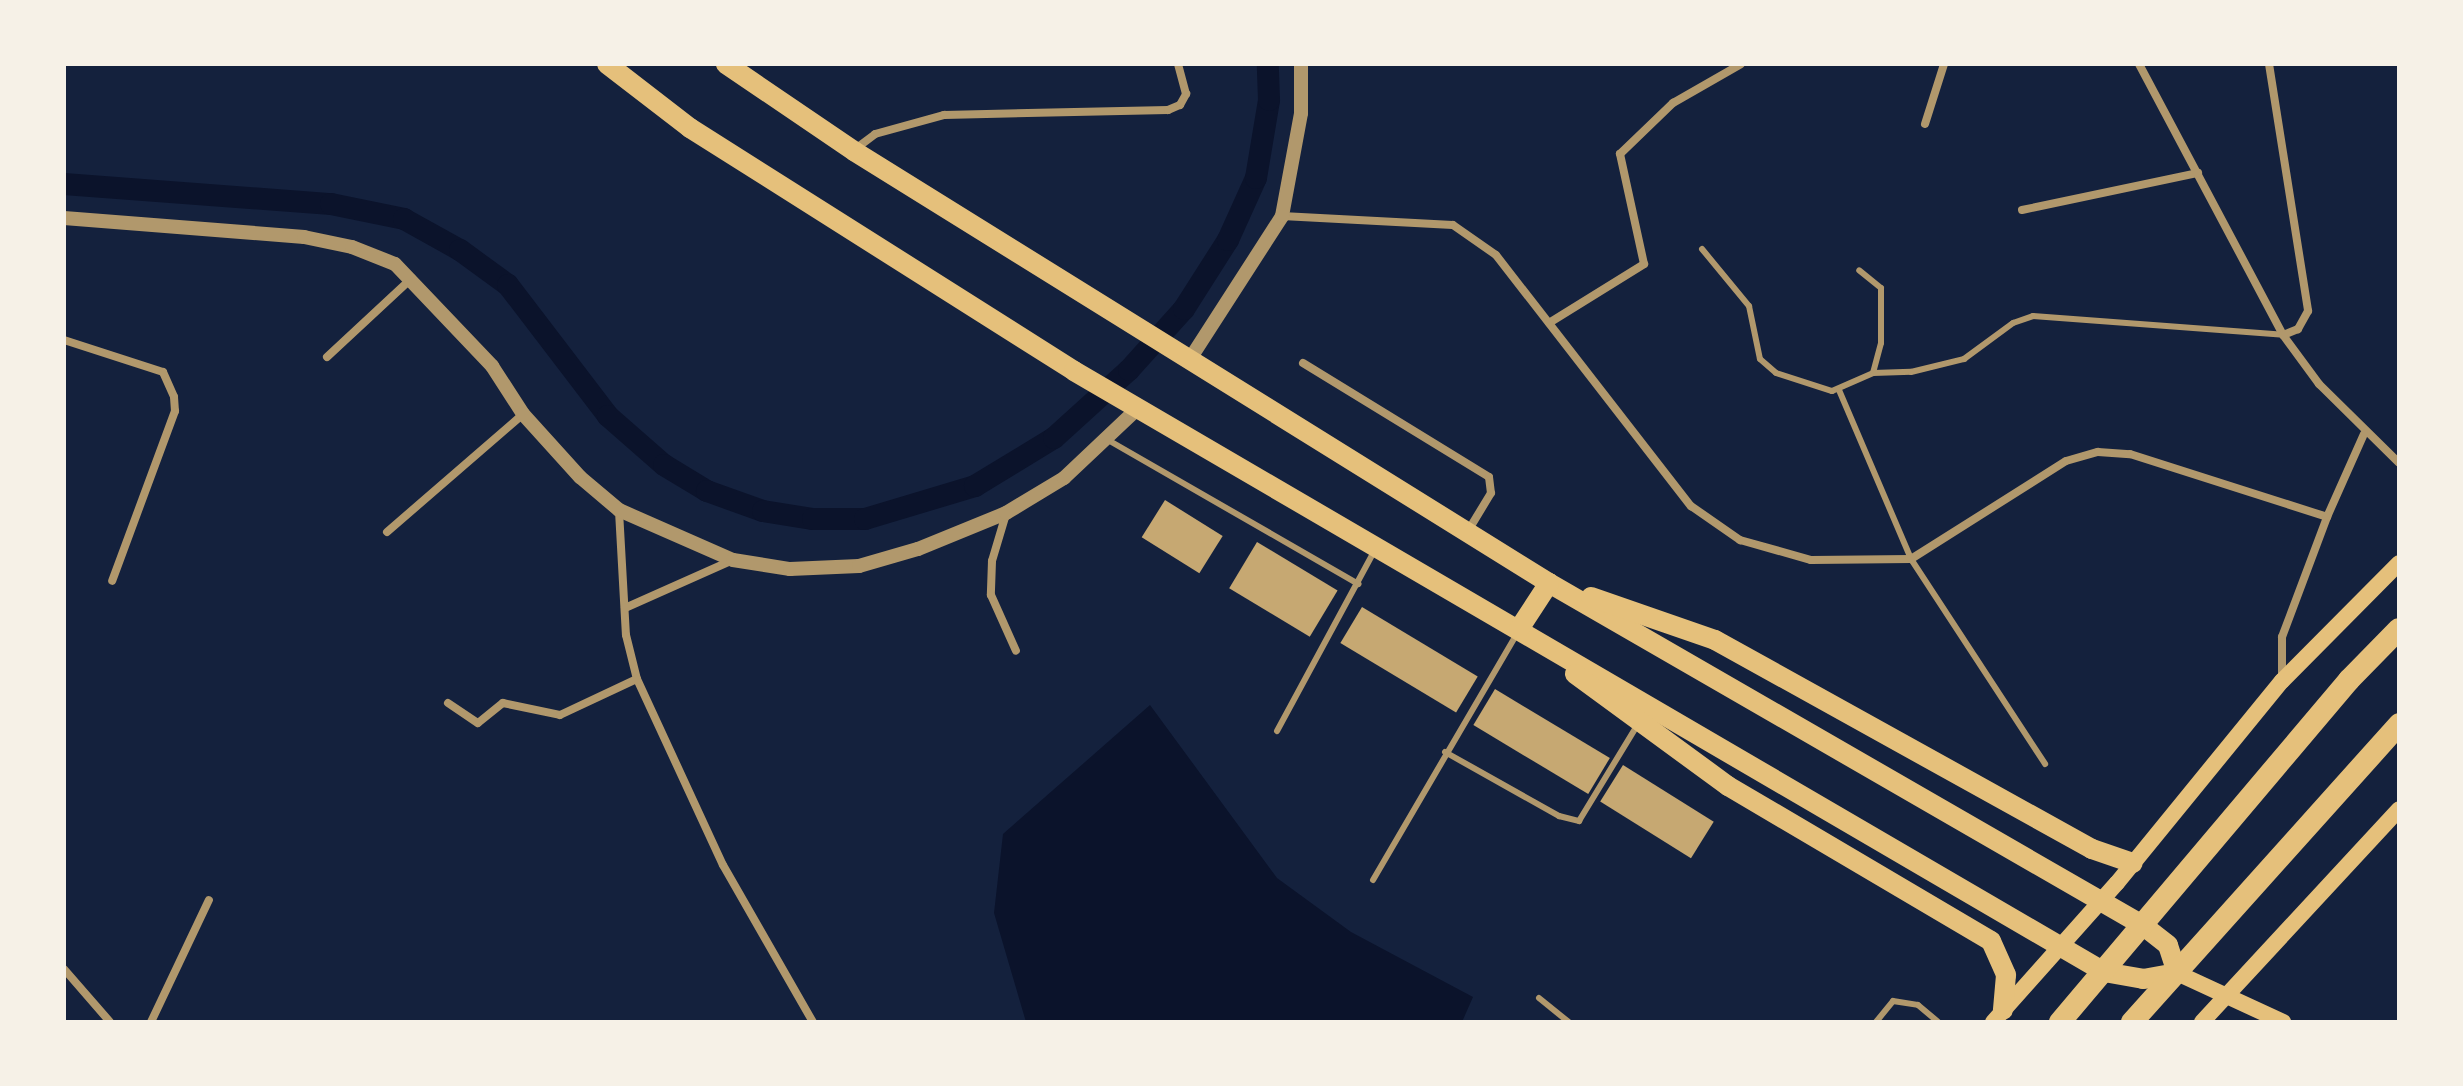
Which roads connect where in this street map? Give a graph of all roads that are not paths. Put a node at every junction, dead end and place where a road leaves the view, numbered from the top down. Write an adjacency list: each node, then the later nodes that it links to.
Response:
1 (607, 64): 26 (main road)
2 (726, 64): 10 (main road)
3 (1178, 64): 10 (street)
4 (1301, 64): 13 (street)
5 (1741, 64): 18 (street)
6 (1944, 64): 9 (street)
7 (2139, 64): 11 (street)
8 (2269, 64): 19 (street)
9 (1925, 124)
10 (854, 151): 22 (main road)
11 (2198, 173): 12 (street); 19 (street)
12 (2022, 210)
13 (1282, 216): 18 (street); 22 (street)
14 (64, 218): 17 (street)
15 (1702, 249): 25 (lane)
16 (1859, 270): 24 (lane)
17 (413, 278): 21 (street); 27 (street)
18 (1549, 323): 37 (street)
19 (2283, 335): 24 (lane); 28 (street)
20 (64, 340): 40 (street)
21 (327, 357)
22 (1190, 359): 35 (main road)
23 (1303, 363): 35 (street)
24 (1873, 373): 25 (lane)
25 (1839, 390): 37 (lane)
26 (1137, 409): 29 (street); 36 (main road)
27 (523, 414): 31 (street); 34 (street)
28 (2364, 434): 30 (street); 33 (street)
29 (1108, 439): 32 (street); 42 (lane)
30 (2399, 463)
31 (619, 510): 38 (street); 43 (street)
32 (1006, 513): 38 (street); 46 (street)
33 (2327, 517): 37 (street); 48 (street)
34 (387, 532)
35 (1468, 532): 41 (main road)
36 (1377, 547): 42 (lane); 44 (main road)
37 (1911, 559): 54 (lane)
38 (733, 560): 43 (street)
39 (2399, 563): 48 (main road)
40 (112, 581)
41 (1549, 583): 44 (main road); 56 (main road); 59 (main road)
42 (1358, 584): 52 (lane)
43 (625, 608): 47 (street)
44 (1519, 629): 50 (main road); 53 (lane); 61 (main road)
45 (2399, 629): 60 (highway)
46 (1016, 651)
47 (637, 679): 49 (street); 70 (street)
48 (2282, 681): 56 (main road)
49 (448, 703)
50 (1638, 724): 53 (lane); 67 (main road)
51 (2399, 724): 64 (highway)
52 (1277, 731)
53 (1445, 752): 57 (lane)
54 (2045, 764)
55 (2396, 816): 65 (main road)
56 (2133, 863): 59 (main road)
57 (1373, 880)
58 (209, 900): 69 (street)
59 (2100, 903): 60 (main road); 61 (main road)
60 (2144, 926): 63 (highway); 64 (main road)
61 (2061, 947): 63 (main road); 67 (main road)
62 (64, 969): 68 (street)
63 (2104, 972): 64 (main road); 74 (highway)
64 (2177, 973): 65 (main road); 75 (highway)
65 (2225, 997): 76 (main road); 77 (main road); 78 (main road)
66 (1539, 998): 71 (lane)
67 (1998, 1016)
68 (110, 1022)
69 (151, 1022)
70 (813, 1022)
71 (1569, 1022)
72 (1876, 1022): 73 (lane)
73 (1938, 1022)
74 (2060, 1022)
75 (2132, 1022)
76 (2202, 1022)
77 (2255, 1022)
78 (2283, 1022)

